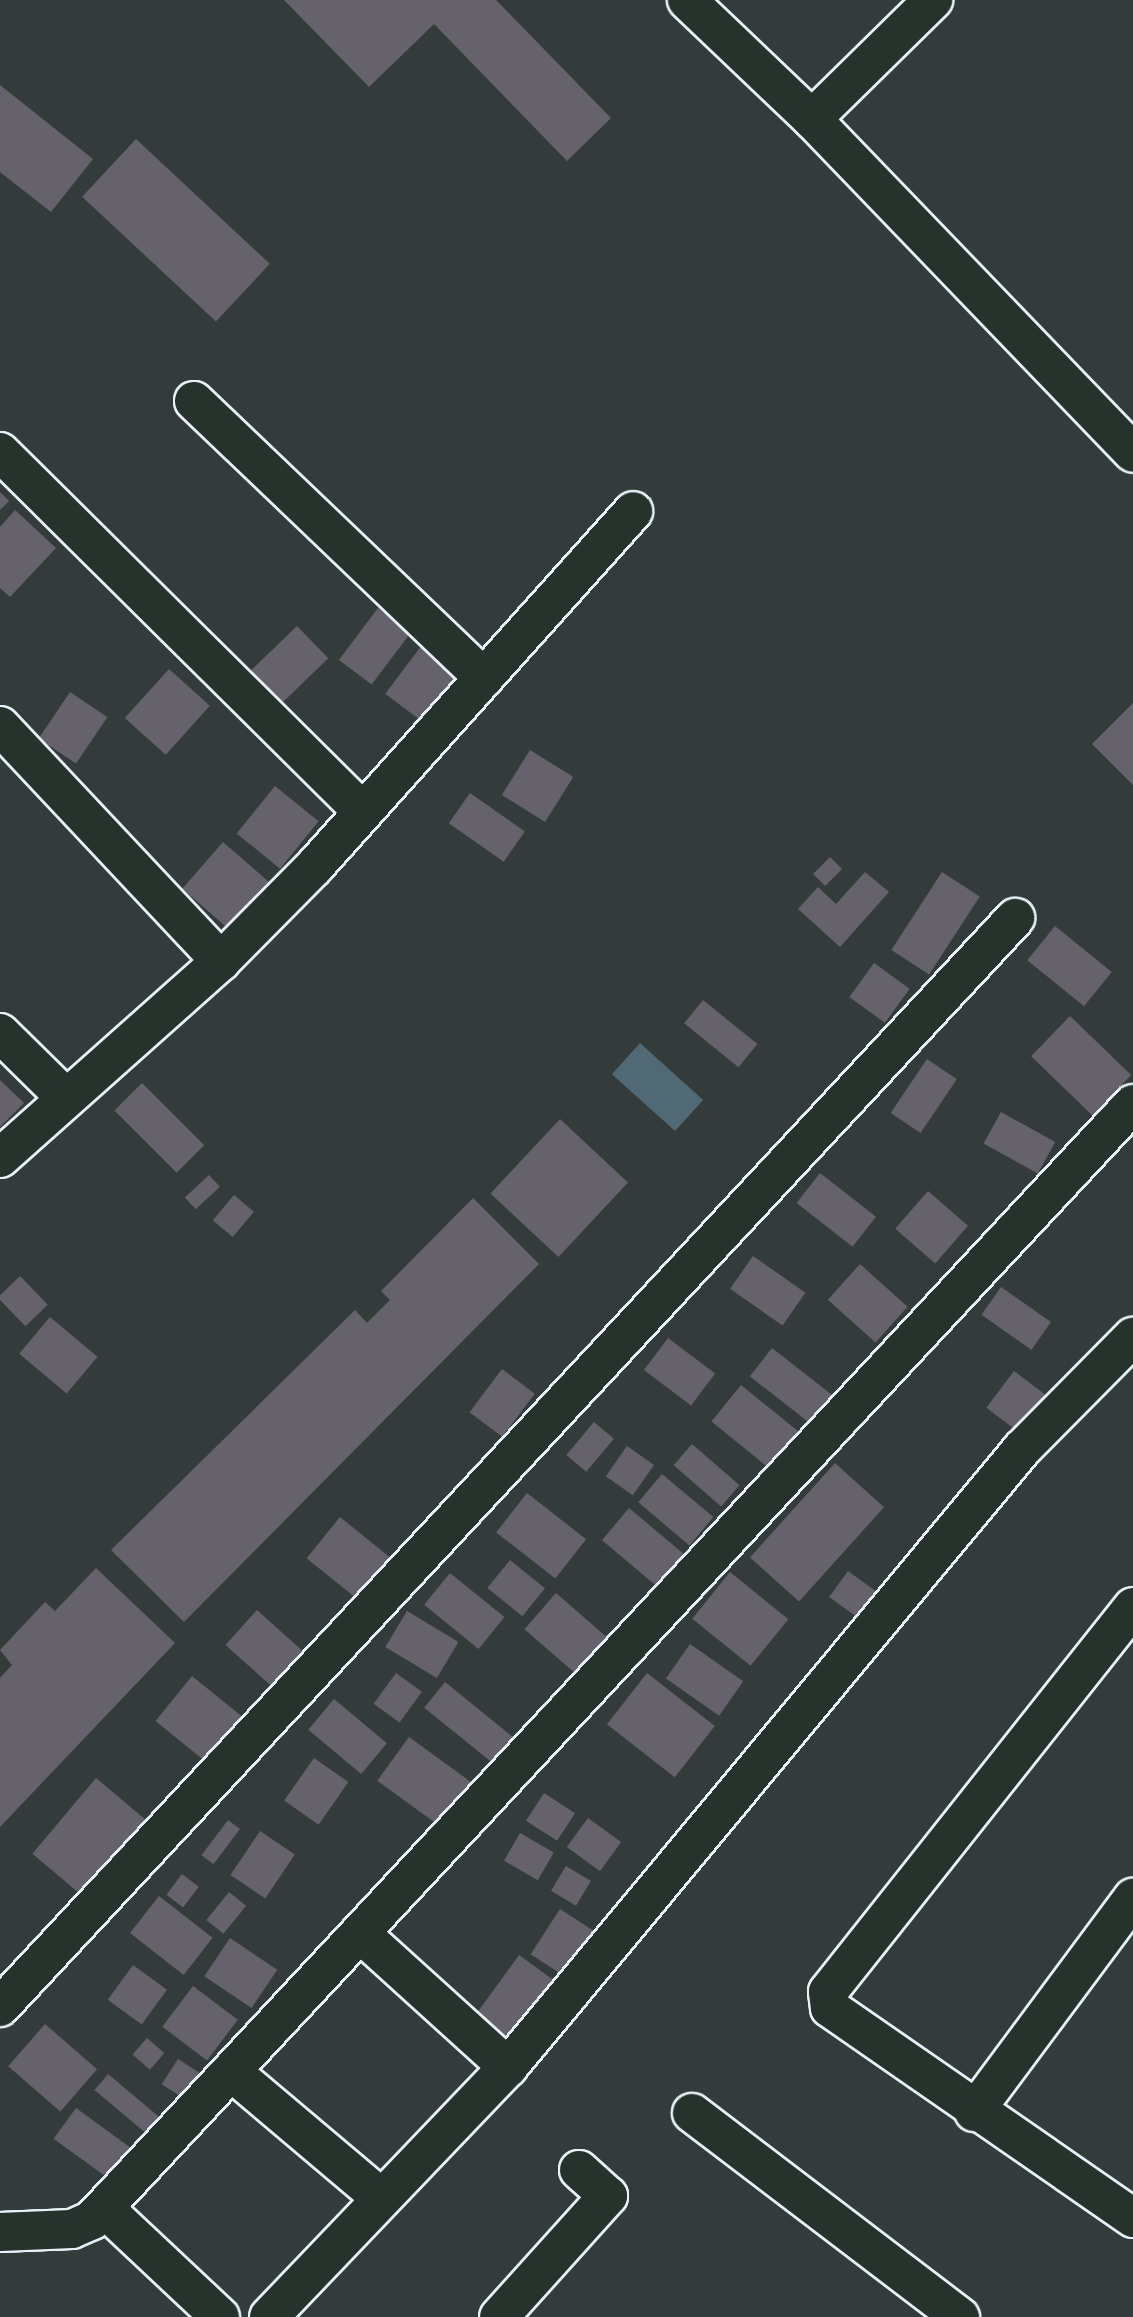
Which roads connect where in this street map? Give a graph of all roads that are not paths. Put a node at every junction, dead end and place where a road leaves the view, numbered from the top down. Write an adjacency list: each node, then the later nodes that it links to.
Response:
1 (687, 0): 3 (street)
2 (933, 0): 3 (street)
3 (813, 119): 6 (street)
4 (194, 401): 8 (street)
5 (0, 452): 10 (street)
6 (1133, 452)
7 (634, 511): 8 (street)
8 (484, 678): 10 (street)
9 (0, 726): 12 (street)
10 (363, 812): 12 (street)
11 (1015, 918): 21 (street)
12 (221, 961): 14 (street)
13 (0, 1033): 14 (street)
14 (66, 1098): 16 (street)
15 (1133, 1104): 20 (street)
16 (0, 1158)
17 (1133, 1337): 22 (street)
18 (1133, 1607): 25 (street)
19 (1133, 1898): 25 (street)
20 (360, 1933): 22 (street); 23 (street)
21 (0, 2007)
22 (508, 2067): 27 (street)
23 (232, 2072): 27 (street); 28 (street)
24 (692, 2112): 34 (street)
25 (974, 2112): 29 (street)
26 (579, 2170): 33 (street)
27 (381, 2198): 32 (street)
28 (104, 2208): 30 (street); 31 (street)
29 (1133, 2218)
30 (0, 2232)
31 (220, 2317)
32 (269, 2317)
33 (499, 2317)
34 (960, 2317)

